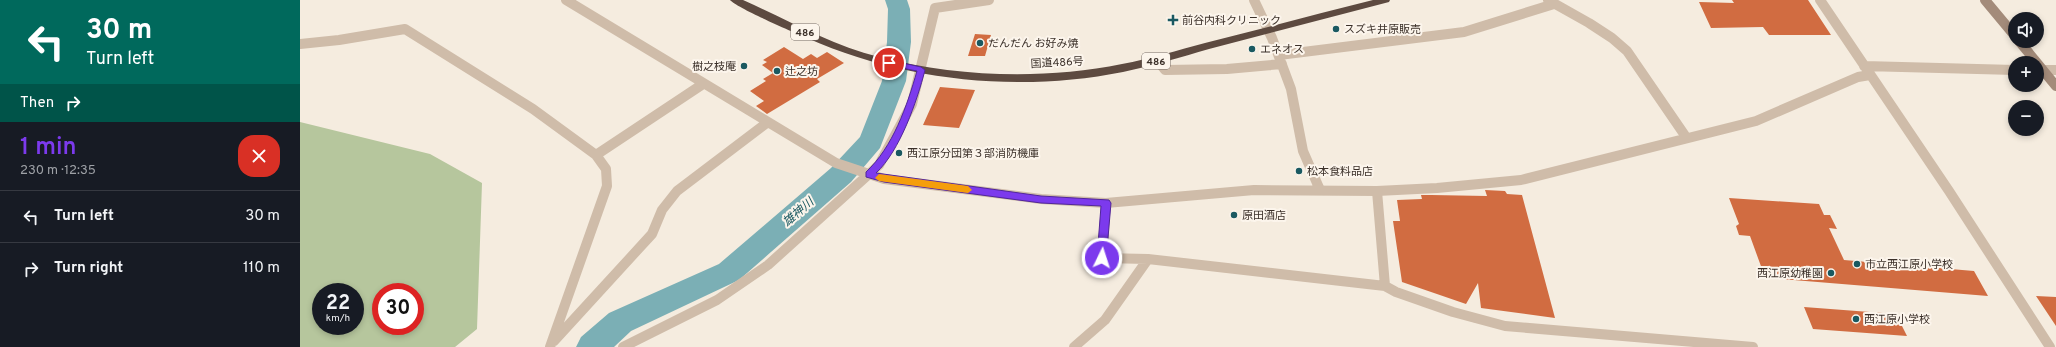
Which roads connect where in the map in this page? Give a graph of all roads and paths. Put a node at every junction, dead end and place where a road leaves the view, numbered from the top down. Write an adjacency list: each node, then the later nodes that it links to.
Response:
1 (566, 0): 21 (street)
2 (735, 0): 15 (highway, 国道486号 / 486)
3 (989, 0): 15 (street)
4 (1254, 0): 10 (street)
5 (1386, 0): 10 (highway, 国道486号 / 486)
6 (1820, 0): 14 (street)
7 (1985, 0): 9 (street)
8 (1551, 2): 13 (street); 24 (street)
9 (2008, 28)
10 (1268, 31): 12 (highway, 国道486号 / 486); 13 (street)
11 (300, 44): 25 (street)
12 (1157, 60): 13 (street); 15 (highway, 国道486号 / 486)
13 (1281, 60): 27 (street)
14 (1864, 66): 16 (street); 20 (street)
15 (918, 69): 26 (street)
16 (2008, 70)
17 (2044, 70): 18 (street)
18 (2056, 70)
19 (2044, 74): 22 (street)
20 (1870, 75): 24 (street); 36 (street)
21 (703, 84): 23 (street); 25 (street)
22 (2056, 86)
23 (768, 122): 26 (street); 32 (street)
24 (1686, 137): 28 (street)
25 (596, 155): 32 (street)
26 (867, 174): 29 (street); 33 (street)
27 (1320, 190): 28 (street); 29 (street)
28 (1377, 191): 31 (street)
29 (1106, 203): 30 (street)
30 (1148, 259): 31 (street); 34 (street)
31 (1385, 286): 35 (street)
32 (551, 346)
33 (623, 347)
34 (1074, 347)
35 (1753, 347)
36 (2050, 347)

